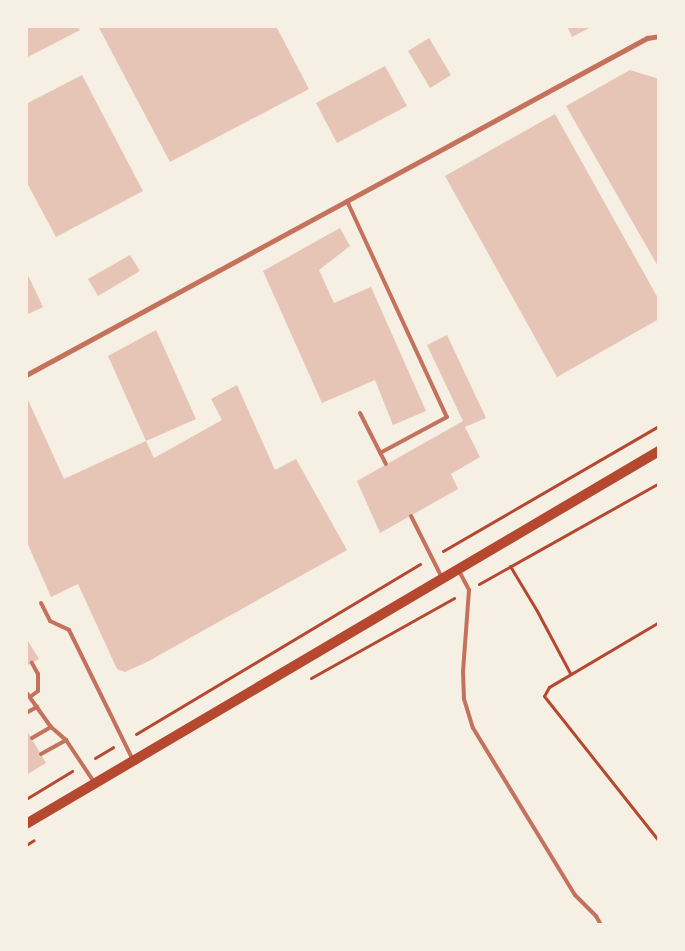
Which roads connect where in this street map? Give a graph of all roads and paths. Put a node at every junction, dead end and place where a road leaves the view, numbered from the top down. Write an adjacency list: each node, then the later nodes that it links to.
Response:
1 (659, 36): 2 (street)
2 (347, 201): 3 (street); 7 (lane)
3 (26, 375)
4 (360, 412): 7 (lane)
5 (659, 426): 11 (path)
6 (659, 451): 13 (main road)
7 (380, 453): 8 (lane)
8 (386, 464)
9 (659, 483): 12 (path)
10 (411, 516): 11 (lane)
11 (432, 558): 14 (lane); 28 (path)
12 (510, 566): 15 (path); 19 (path)
13 (458, 569): 14 (main road); 15 (lane)
14 (442, 578): 30 (main road)
15 (469, 590): 20 (path); 38 (lane)
16 (41, 603): 28 (lane)
17 (659, 622): 19 (path)
18 (32, 663): 22 (lane)
19 (570, 673): 36 (path)
20 (303, 682)
21 (26, 692): 22 (lane)
22 (30, 697): 23 (lane)
23 (37, 707): 24 (lane); 25 (lane)
24 (26, 713)
25 (51, 727): 26 (lane); 27 (lane)
26 (32, 738)
27 (66, 740): 29 (lane); 31 (lane)
28 (124, 741): 30 (lane); 31 (path)
29 (41, 754)
30 (133, 760): 32 (main road)
31 (82, 765): 32 (lane); 33 (path)
32 (94, 782): 34 (main road)
33 (26, 799)
34 (26, 824)
35 (43, 835): 37 (path)
36 (659, 840)
37 (26, 845)
38 (601, 925)

